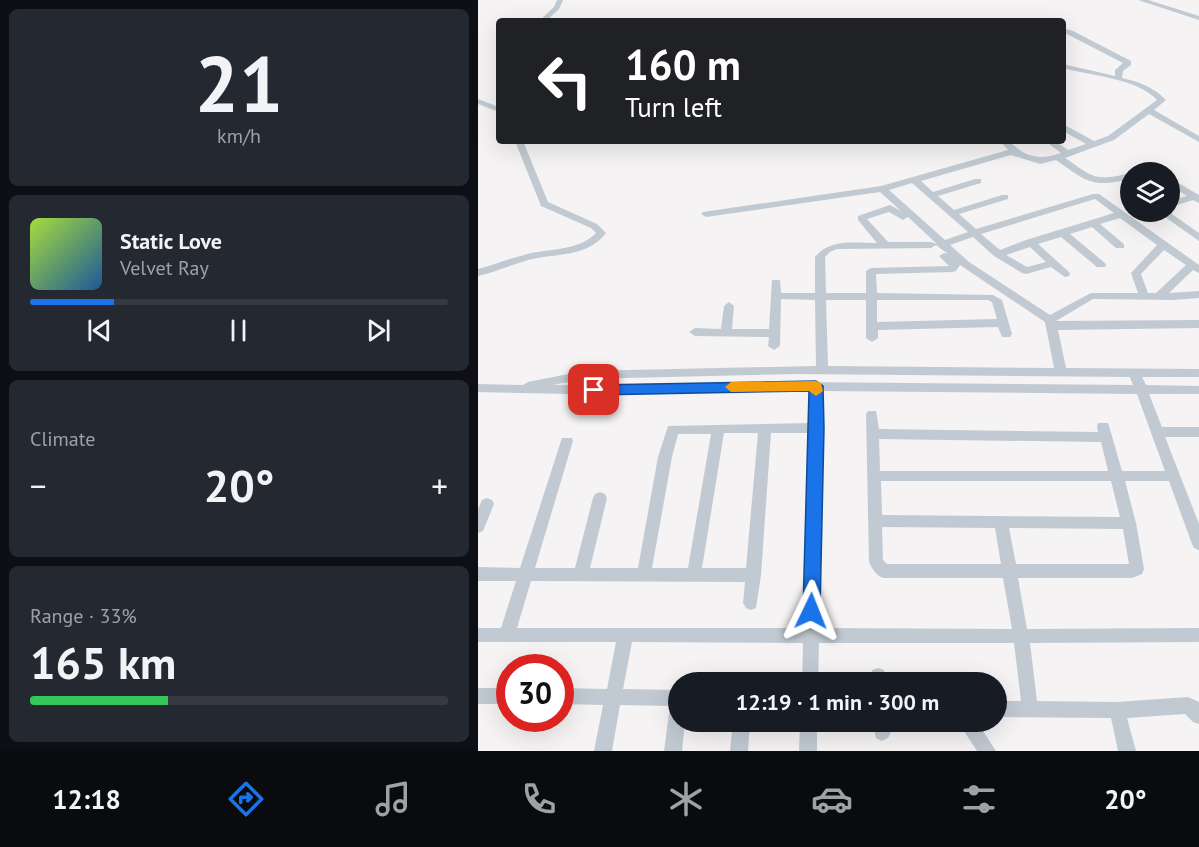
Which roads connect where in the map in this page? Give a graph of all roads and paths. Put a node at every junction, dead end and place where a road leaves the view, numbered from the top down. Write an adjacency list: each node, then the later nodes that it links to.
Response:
1 (560, 0): 3 (street)
2 (1141, 0): 4 (street)
3 (545, 18)
4 (1198, 18)
5 (1066, 31): 7 (street)
6 (1066, 67): 7 (street)
7 (1118, 79): 10 (street)
8 (478, 101): 9 (street)
9 (495, 108): 11 (street)
10 (1149, 110): 13 (street); 17 (street)
11 (478, 112)
12 (1066, 130): 17 (street)
13 (1198, 140)
14 (520, 144): 48 (street)
15 (1007, 144): 18 (street)
16 (1052, 144): 19 (street)
17 (1094, 145): 19 (street)
18 (1015, 152): 19 (street); 21 (street)
19 (1063, 156): 20 (street)
20 (1120, 179)
21 (913, 180): 24 (street); 25 (street)
22 (978, 181): 25 (street)
23 (1180, 188): 27 (street)
24 (882, 189): 31 (street); 41 (street)
25 (932, 195): 29 (street)
26 (1005, 197): 29 (street)
27 (1196, 198): 28 (street)
28 (1180, 202)
29 (953, 213): 36 (street)
30 (1120, 213): 36 (street)
31 (706, 214)
32 (1120, 214): 35 (street)
33 (1132, 222): 40 (street)
34 (1176, 222): 38 (street)
35 (1093, 223): 37 (street); 43 (street)
36 (974, 232): 41 (street); 44 (street)
37 (1062, 232): 39 (street); 46 (street)
38 (1198, 238)
39 (1030, 242): 44 (street); 45 (street)
40 (1164, 244): 47 (street); 53 (street)
41 (936, 245): 42 (street); 42 (street); 56 (street); 58 (street)
42 (886, 246): 55 (street)
43 (1120, 246)
44 (998, 254): 45 (street)
45 (1054, 263): 49 (street)
46 (1100, 265)
47 (1195, 268): 54 (street)
48 (478, 273)
49 (1065, 274)
50 (776, 282): 52 (street)
51 (1198, 294): 54 (street)
52 (776, 296): 55 (street); 62 (street)
53 (1144, 296): 54 (street); 58 (street)
54 (1160, 296)
55 (822, 297): 56 (street); 65 (street)
56 (871, 297): 56 (street)
57 (729, 306): 61 (street)
58 (1050, 323): 59 (street); 66 (street)
59 (1198, 324)
60 (695, 332): 61 (street)
61 (726, 332): 62 (street)
62 (775, 333): 63 (street)
63 (774, 346)
64 (796, 370): 65 (street); 69 (street); 73 (street)
65 (829, 370): 66 (street); 71 (street)
66 (1061, 371): 67 (street)
67 (1135, 373): 68 (street); 74 (street)
68 (1198, 373)
69 (797, 386): 70 (street); 73 (street)
70 (816, 386): 71 (street); 77 (street)
71 (835, 386): 74 (street)
72 (478, 388): 73 (street)
73 (510, 390)
74 (1141, 390): 75 (street); 80 (street)
75 (1198, 390)
76 (872, 414): 82 (street)
77 (817, 428): 79 (street); 102 (street)
78 (718, 429): 79 (street); 97 (street); 98 (street)
79 (765, 429): 100 (street)
80 (1159, 432): 81 (street); 86 (street)
81 (1198, 432)
82 (873, 434): 84 (street); 85 (street)
83 (567, 441): 96 (street)
84 (876, 476): 85 (street); 89 (street)
85 (1117, 476): 86 (street); 91 (street)
86 (1175, 476): 93 (street)
87 (600, 498): 99 (street)
88 (487, 504): 92 (street)
89 (876, 521): 90 (street); 94 (street)
90 (1001, 521): 91 (street); 94 (street)
91 (1129, 523): 94 (street)
92 (478, 527)
93 (1198, 544)
94 (1011, 571): 107 (street)
95 (478, 574): 96 (street)
96 (524, 574): 99 (street); 104 (street)
97 (644, 574): 98 (street); 99 (street)
98 (694, 574): 100 (street)
99 (581, 575)
100 (754, 575): 101 (street)
101 (751, 603)
102 (811, 634): 105 (street); 107 (street); 108 (street)
103 (478, 635): 104 (street)
104 (507, 635): 105 (street)
105 (625, 635): 112 (street)
106 (1198, 635): 107 (street)
107 (1021, 637): 113 (street)
108 (810, 672)
109 (478, 696): 110 (street)
110 (496, 696)
111 (574, 696): 112 (street)
112 (615, 696): 120 (street); 121 (street)
113 (1030, 708): 114 (street); 115 (street)
114 (1007, 709)
115 (1117, 710): 116 (street); 125 (street)
116 (1198, 716)
117 (741, 732): 122 (street)
118 (809, 732): 123 (street)
119 (974, 732): 124 (street)
120 (603, 751)
121 (673, 751)
122 (739, 751)
123 (808, 751)
124 (987, 751)
125 (1127, 751)

